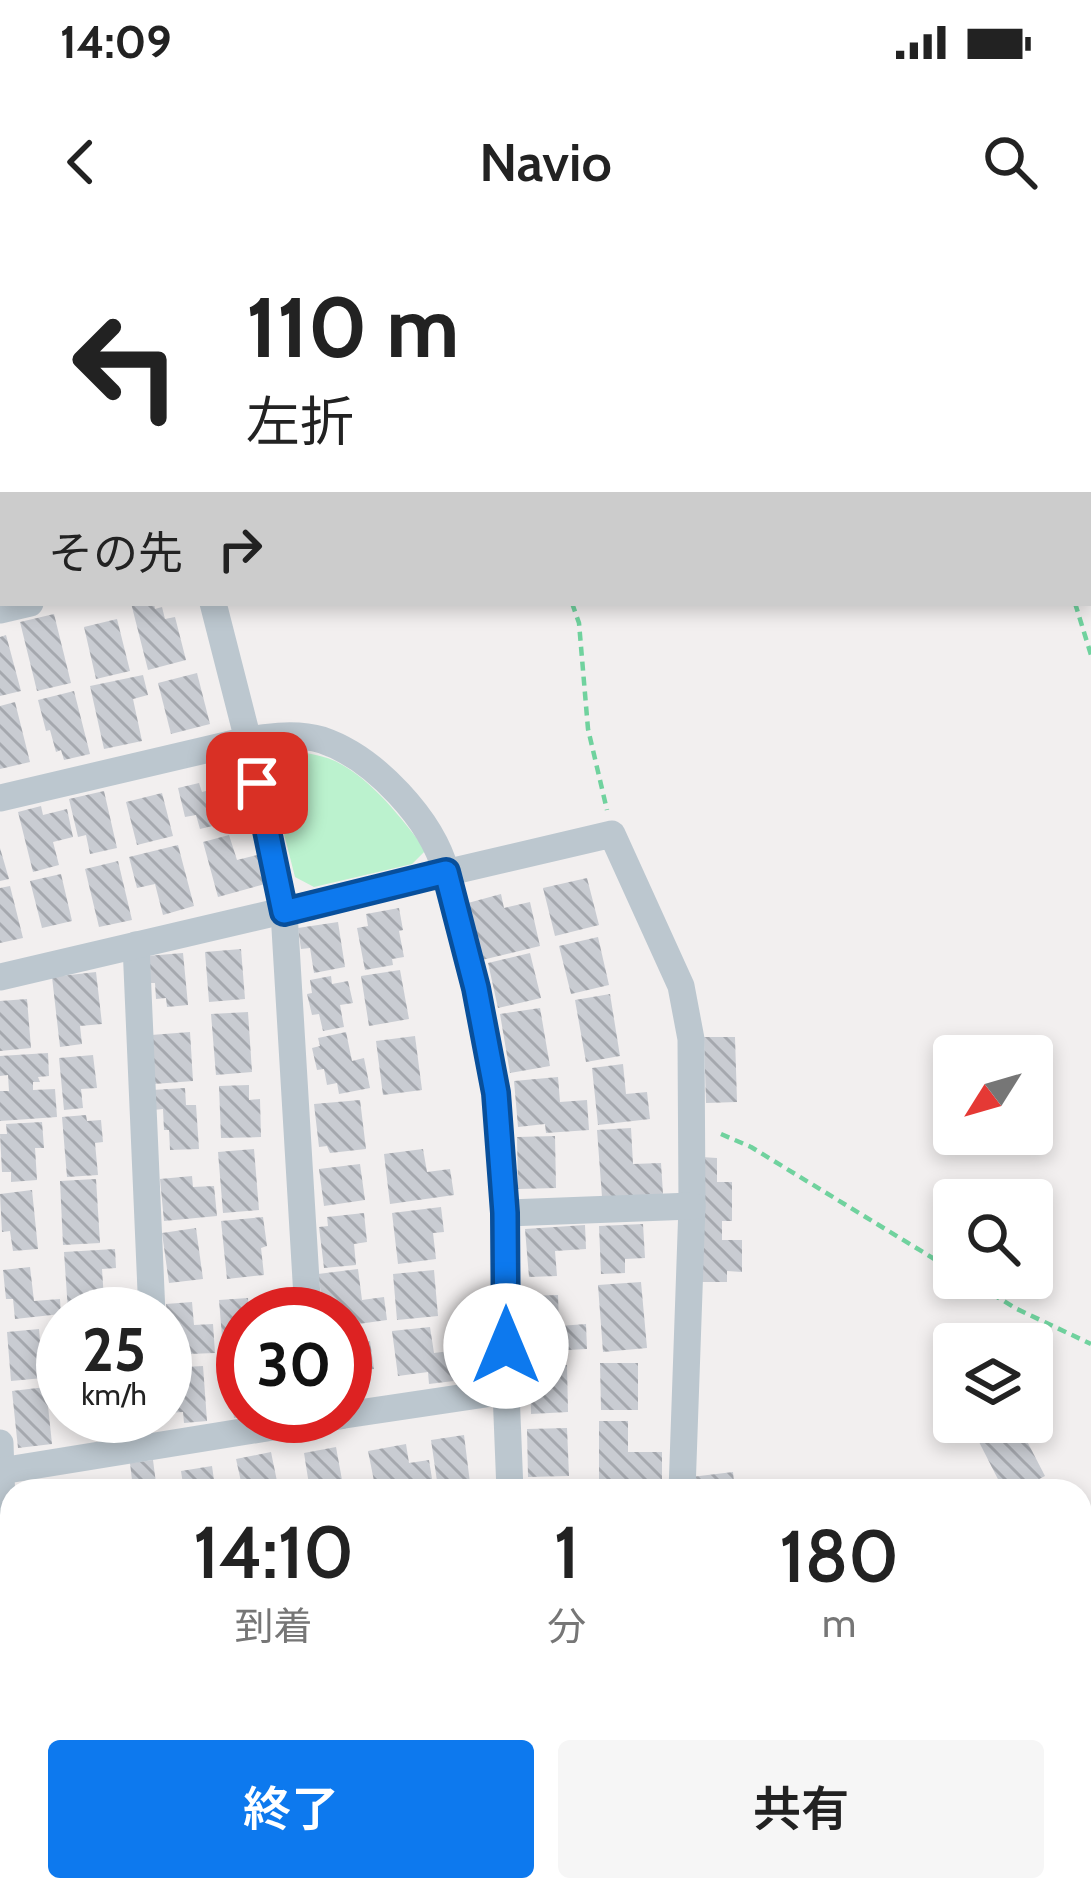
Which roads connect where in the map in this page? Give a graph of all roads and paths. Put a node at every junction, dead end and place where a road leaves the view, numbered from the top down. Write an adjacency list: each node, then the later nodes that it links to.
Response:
1 (214, 606): 5 (street)
2 (573, 606): 7 (path)
3 (1076, 606): 4 (path)
4 (1091, 656)
5 (248, 740): 6 (street); 8 (street); 9 (street)
6 (0, 798)
7 (612, 834): 8 (street); 12 (street)
8 (446, 872): 9 (street); 14 (street)
9 (284, 912): 10 (street); 17 (street)
10 (136, 945): 11 (street); 16 (street)
11 (0, 976)
12 (692, 1122): 13 (street); 15 (path)
13 (692, 1206): 14 (street); 28 (street)
14 (505, 1213): 20 (street)
15 (933, 1258)
16 (151, 1287)
17 (306, 1287)
18 (1001, 1299): 19 (path)
19 (1091, 1344)
20 (506, 1391): 21 (street); 27 (street)
21 (372, 1411)
22 (216, 1436): 25 (street)
23 (0, 1443): 26 (street)
24 (158, 1443): 25 (street)
25 (158, 1446): 26 (street)
26 (1, 1471)
27 (510, 1479)
28 (682, 1479)

